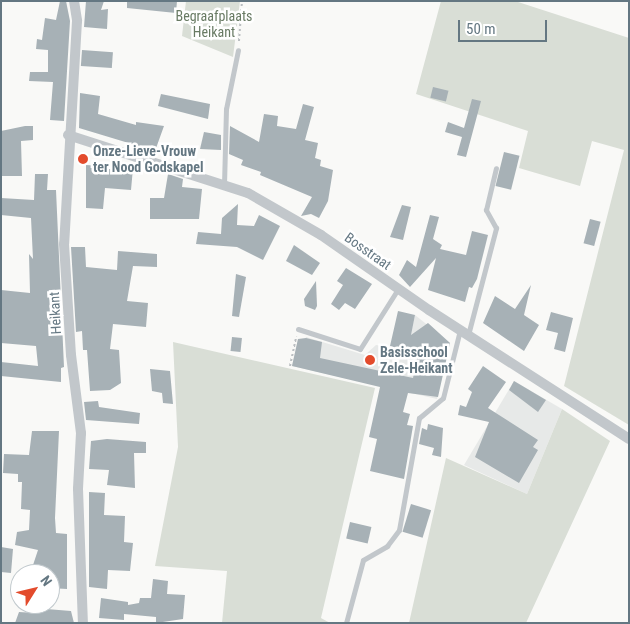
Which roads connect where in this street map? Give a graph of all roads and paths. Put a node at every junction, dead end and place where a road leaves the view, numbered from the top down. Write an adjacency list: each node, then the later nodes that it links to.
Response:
1 (74, 1): 4 (street, Heikant)
2 (242, 1): 3 (path)
3 (238, 50): 6 (lane)
4 (68, 135): 6 (street, Bosstraat); 12 (street, Heikant)
5 (496, 168): 9 (lane)
6 (224, 185): 7 (street, Bosstraat)
7 (398, 289): 8 (lane); 9 (street, Bosstraat)
8 (298, 329): 10 (path)
9 (464, 333): 11 (street, Bosstraat); 13 (lane)
10 (290, 366)
11 (629, 438)
12 (83, 623)
13 (346, 623)

